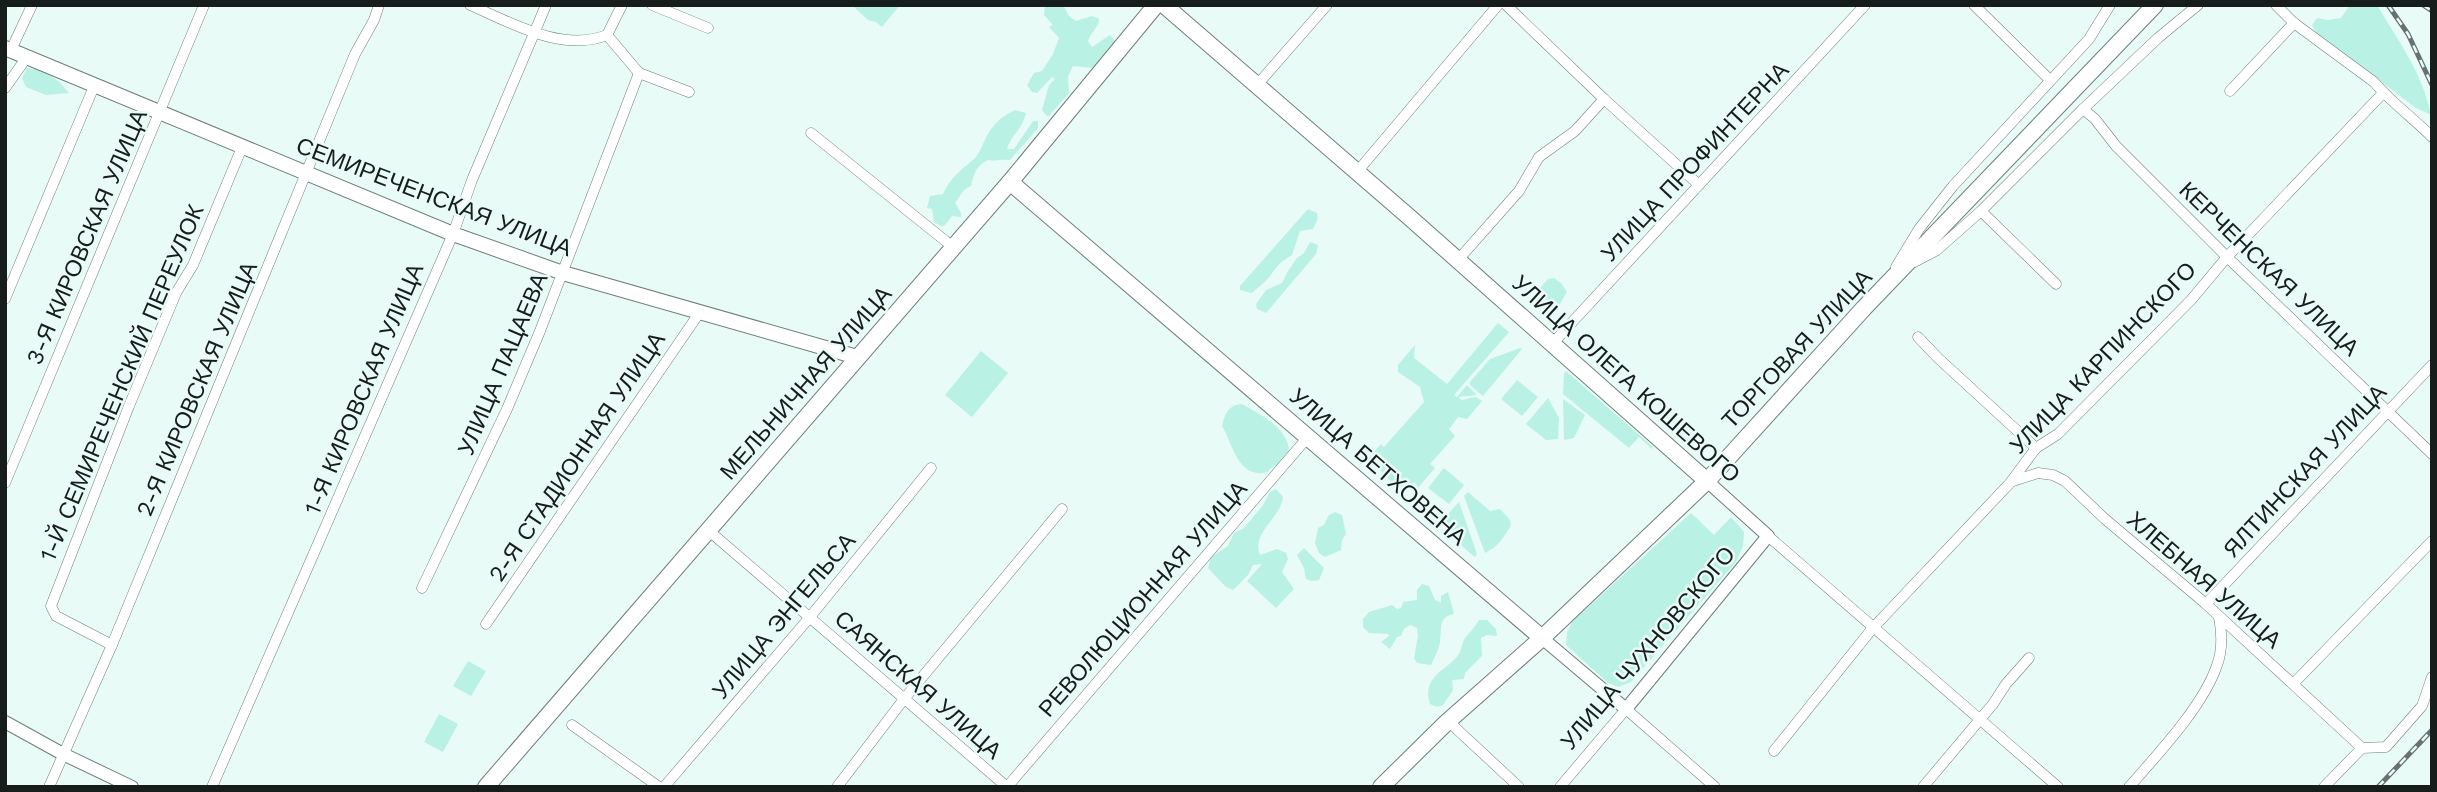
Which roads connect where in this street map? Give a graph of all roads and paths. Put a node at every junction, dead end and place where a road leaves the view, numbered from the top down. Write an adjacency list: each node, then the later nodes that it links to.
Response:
1 (32, 5): 23 (street)
2 (204, 5): 35 (street, 3-Я КИРОВСКАЯ УЛИЦА)
3 (379, 5): 39 (street, 2-Я КИРОВСКАЯ УЛИЦА)
4 (470, 5): 21 (street)
5 (546, 5): 21 (street, 1-Я КИРОВСКАЯ УЛИЦА)
6 (622, 5): 22 (street)
7 (652, 5): 20 (street)
8 (1156, 5): 41 (main road, МЕЛЬНИЧНАЯ УЛИЦА)
9 (1164, 5): 28 (main road, УЛИЦА ОЛЕГА КОШЕВОГО)
10 (1327, 5): 28 (street)
11 (1498, 5): 40 (street)
12 (1506, 5): 33 (street)
13 (1865, 5): 42 (street, УЛИЦА ПРОФИНТЕРНА)
14 (1974, 5): 26 (street)
15 (2110, 5): 26 (street)
16 (2198, 5): 34 (street)
17 (2276, 5): 19 (street)
18 (2150, 9): 48 (main road, ТОРГОВАЯ УЛИЦА)
19 (2294, 23): 31 (street); 32 (street)
20 (708, 28)
21 (535, 32): 22 (street); 44 (street, 1-Я КИРОВСКАЯ УЛИЦА)
22 (607, 34): 25 (street)
23 (8, 49): 24 (main road, СЕМИРЕЧЕНСКАЯ УЛИЦА)
24 (27, 57): 27 (main road, СЕМИРЕЧЕНСКАЯ УЛИЦА); 29 (street)
25 (639, 73): 30 (street); 49 (street, УЛИЦА ПАЦАЕВА)
26 (2050, 80): 52 (street)
27 (95, 85): 35 (main road, СЕМИРЕЧЕНСКАЯ УЛИЦА); 51 (street)
28 (1257, 85): 40 (main road, УЛИЦА ОЛЕГА КОШЕВОГО)
29 (5, 88)
30 (689, 92)
31 (2230, 92)
32 (2383, 93): 37 (street); 46 (street, УЛИЦА КАРПИНСКОГО)
33 (1604, 99): 42 (street); 47 (street)
34 (2083, 109): 43 (street); 46 (street, КЕРЧЕНСКАЯ УЛИЦА)
35 (160, 111): 38 (main road, СЕМИРЕЧЕНСКАЯ УЛИЦА); 64 (street, 3-Я КИРОВСКАЯ УЛИЦА)
36 (811, 133): 45 (street)
37 (2432, 137)
38 (243, 145): 39 (main road, СЕМИРЕЧЕНСКАЯ УЛИЦА); 77 (street, 1-Й СЕМИРЕЧЕНСКИЙ ПЕРЕУЛОК)
39 (309, 172): 44 (main road, СЕМИРЕЧЕНСКАЯ УЛИЦА); 77 (street, 2-Я КИРОВСКАЯ УЛИЦА)
40 (1357, 172): 47 (main road, УЛИЦА ОЛЕГА КОШЕВОГО)
41 (1010, 182): 45 (main road, МЕЛЬНИЧНАЯ УЛИЦА); 59 (main road, УЛИЦА БЕТХОВЕНА)
42 (1699, 185): 55 (street, УЛИЦА ПРОФИНТЕРНА)
43 (1981, 211): 48 (street); 50 (street)
44 (453, 234): 49 (main road, СЕМИРЕЧЕНСКАЯ УЛИЦА); 92 (street, 1-Я КИРОВСКАЯ УЛИЦА)
45 (953, 247): 56 (main road, МЕЛЬНИЧНАЯ УЛИЦА)
46 (2227, 257): 58 (street, КЕРЧЕНСКАЯ УЛИЦА); 60 (street, УЛИЦА КАРПИНСКОГО)
47 (1458, 260): 55 (main road, УЛИЦА ОЛЕГА КОШЕВОГО)
48 (1905, 267): 52 (main road, ТОРГОВАЯ УЛИЦА)
49 (563, 273): 53 (main road, СЕМИРЕЧЕНСКАЯ УЛИЦА); 70 (street, УЛИЦА ПАЦАЕВА)
50 (2056, 284)
51 (5, 299)
52 (1873, 300): 63 (main road, ТОРГОВАЯ УЛИЦА)
53 (700, 312): 56 (main road, СЕМИРЕЧЕНСКАЯ УЛИЦА); 74 (street, 2-Я СТАДИОННАЯ УЛИЦА)
54 (1918, 337): 60 (street)
55 (1552, 344): 63 (main road, УЛИЦА ОЛЕГА КОШЕВОГО)
56 (857, 357): 67 (main road, МЕЛЬНИЧНАЯ УЛИЦА)
57 (2432, 365): 58 (street, ЯЛТИНСКАЯ УЛИЦА)
58 (2387, 412): 61 (street, КЕРЧЕНСКАЯ УЛИЦА); 71 (street, ЯЛТИНСКАЯ УЛИЦА)
59 (1308, 437): 76 (main road, УЛИЦА БЕТХОВЕНА); 97 (street, РЕВОЛЮЦИОННАЯ УЛИЦА)
60 (2036, 448): 65 (street, УЛИЦА КАРПИНСКОГО)
61 (2432, 454)
62 (931, 468): 73 (street, УЛИЦА ЭНГЕЛЬСА)
63 (1707, 481): 68 (street, УЛИЦА ОЛЕГА КОШЕВОГО); 76 (main road, ТОРГОВАЯ УЛИЦА)
64 (5, 483)
65 (2010, 483): 71 (street, ХЛЕБНАЯ УЛИЦА); 75 (street, УЛИЦА КАРПИНСКОГО)
66 (1062, 509): 81 (street)
67 (708, 530): 73 (street, САЯНСКАЯ УЛИЦА); 93 (main road, МЕЛЬНИЧНАЯ УЛИЦА)
68 (1768, 536): 75 (street, УЛИЦА ОЛЕГА КОШЕВОГО); 82 (street, УЛИЦА ЧУХНОВСКОГО)
69 (2432, 541): 80 (street)
70 (422, 588)
71 (2206, 604): 72 (street, ХЛЕБНАЯ УЛИЦА)
72 (2219, 616): 80 (street, ХЛЕБНАЯ УЛИЦА); 104 (street)
73 (810, 617): 81 (street, САЯНСКАЯ УЛИЦА); 95 (street, УЛИЦА ЭНГЕЛЬСА)
74 (486, 624)
75 (1872, 629): 83 (street, УЛИЦА ОЛЕГА КОШЕВОГО); 88 (street, УЛИЦА КАРПИНСКОГО)
76 (1542, 638): 82 (street, УЛИЦА БЕТХОВЕНА); 84 (main road, ТОРГОВАЯ УЛИЦА)
77 (112, 645): 89 (street, 2-Я КИРОВСКАЯ УЛИЦА)
78 (2029, 658): 83 (street)
79 (2432, 677): 87 (street)
80 (2293, 684): 87 (street, ХЛЕБНАЯ УЛИЦА)
81 (904, 699): 96 (street); 97 (street, САЯНСКАЯ УЛИЦА)
82 (1626, 709): 100 (street, УЛИЦА ЧУХНОВСКОГО); 101 (street, УЛИЦА БЕТХОВЕНА)
83 (1979, 719): 102 (street); 103 (street, УЛИЦА ОЛЕГА КОШЕВОГО)
84 (1448, 721): 98 (main road, ТОРГОВАЯ УЛИЦА); 99 (street)
85 (5, 722): 89 (street)
86 (572, 725): 94 (street)
87 (2362, 748): 105 (street)
88 (1774, 751)
89 (63, 754): 90 (street, 2-Я КИРОВСКАЯ УЛИЦА); 91 (street)
90 (49, 787)
91 (132, 787)
92 (212, 787)
93 (486, 787)
94 (659, 787)
95 (664, 787)
96 (837, 787)
97 (1007, 787)
98 (1381, 787)
99 (1519, 787)
100 (1560, 787)
101 (1715, 787)
102 (1923, 787)
103 (2058, 787)
104 (2129, 787)
105 (2324, 787)

